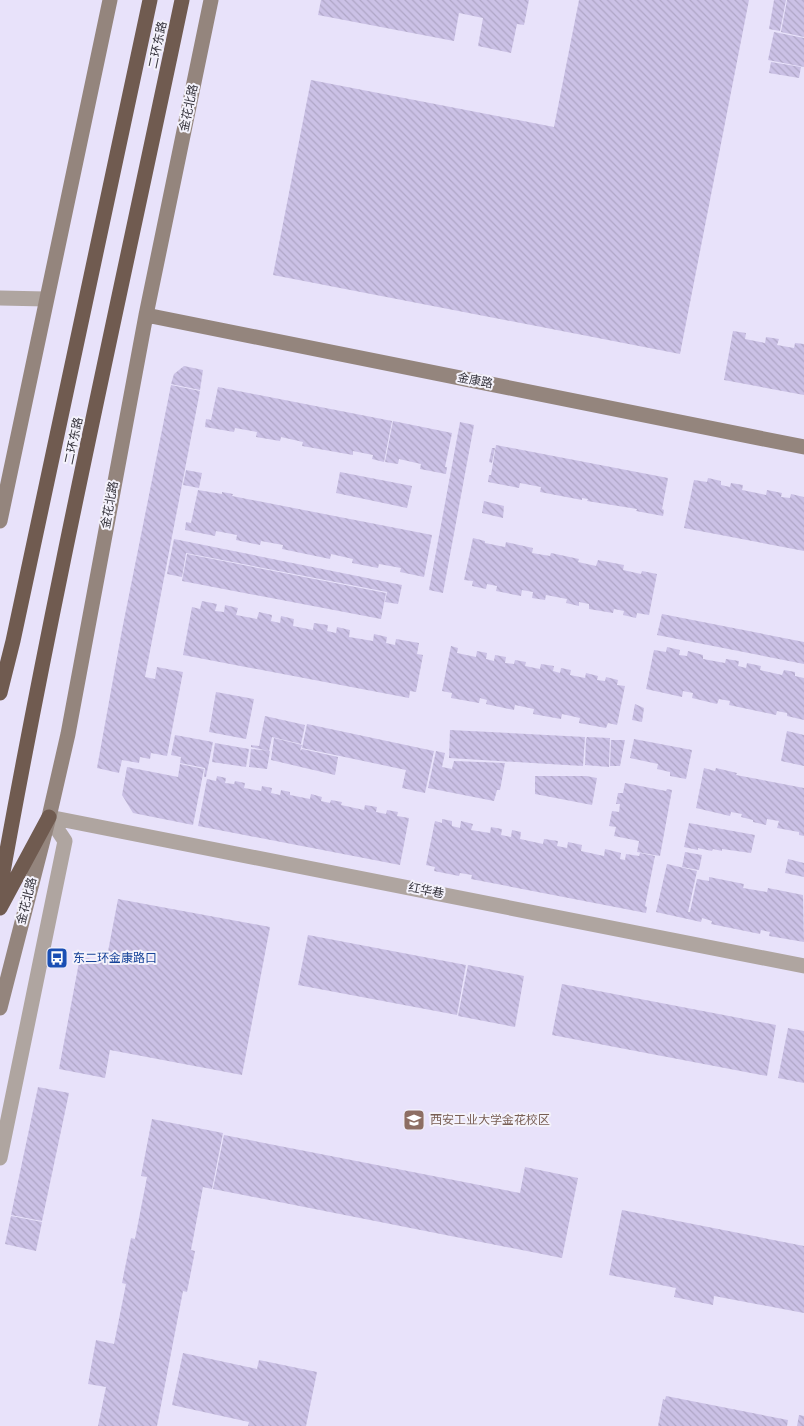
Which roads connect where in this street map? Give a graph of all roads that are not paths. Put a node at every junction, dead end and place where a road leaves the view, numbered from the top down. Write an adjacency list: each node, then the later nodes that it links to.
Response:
1 (110, 0): 6 (main road)
2 (150, 0): 10 (highway, 二环东路)
3 (182, 0): 12 (highway, 二环东路)
4 (211, 0): 7 (main road, 金花北路)
5 (0, 298): 6 (street)
6 (46, 299): 9 (main road)
7 (146, 315): 8 (main road, 金康路); 11 (main road, 金花北路)
8 (804, 447)
9 (0, 522)
10 (0, 692)
11 (49, 817): 13 (highway); 14 (street, 红华巷); 15 (main road, 金花北路); 16 (street)
12 (0, 889)
13 (0, 908)
14 (804, 966)
15 (0, 1008)
16 (0, 1158)

